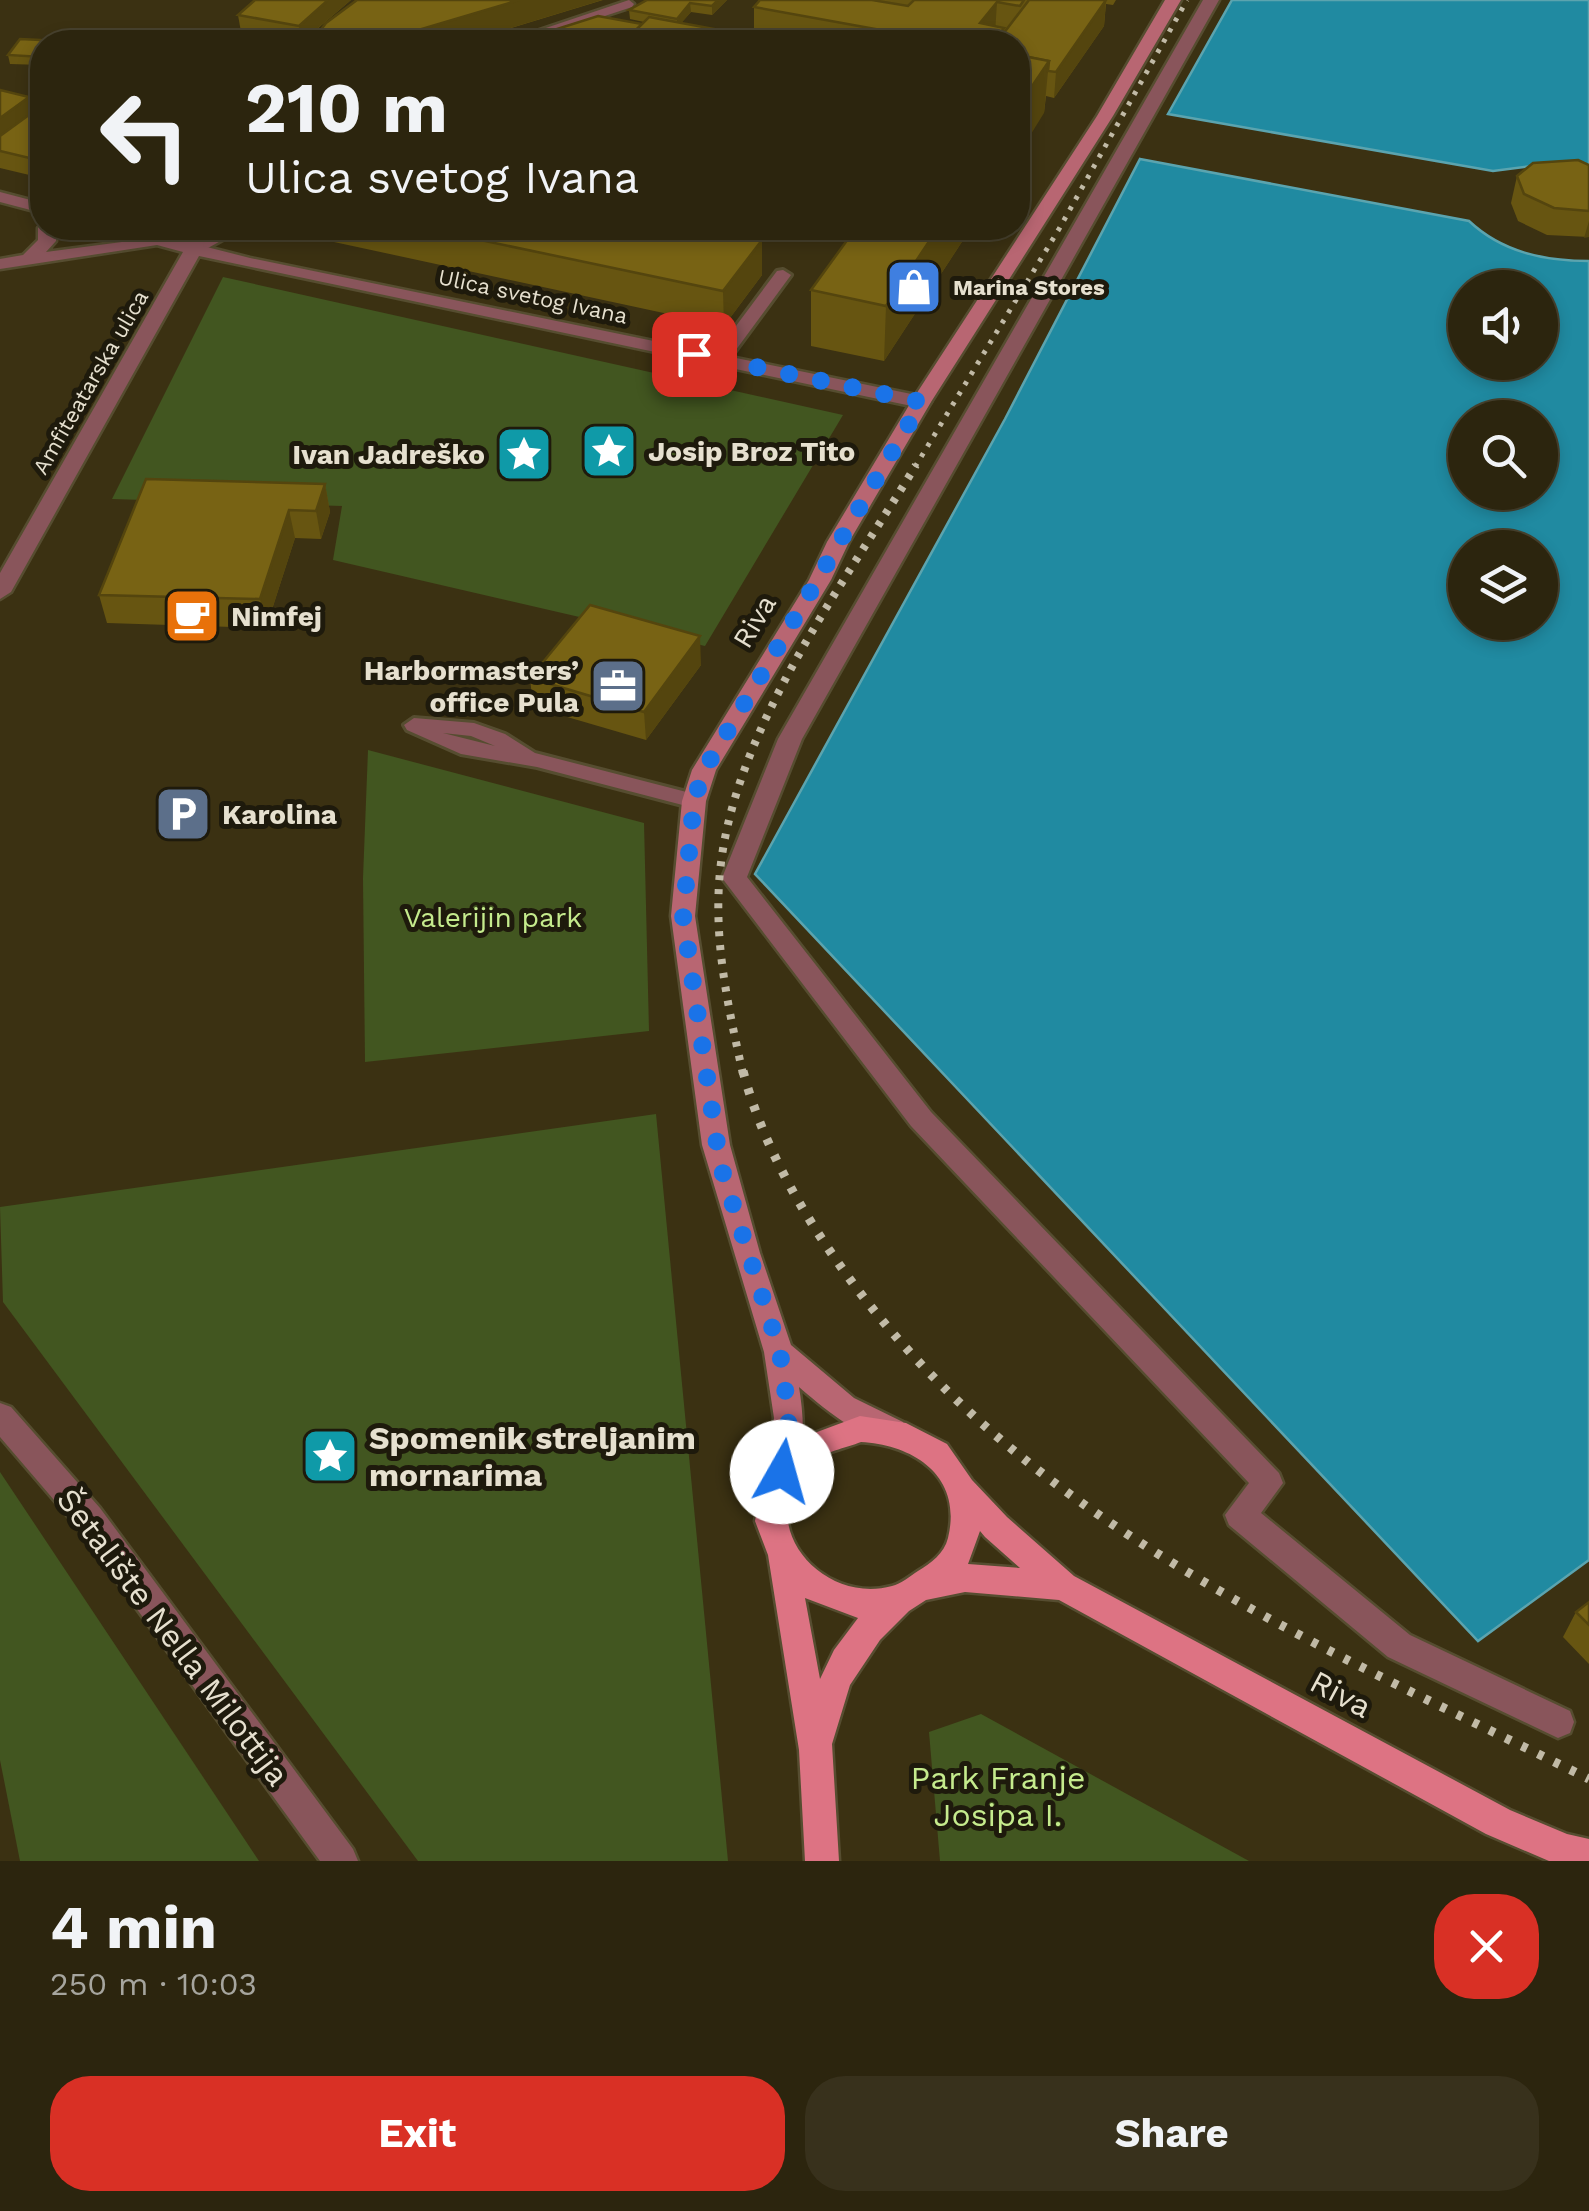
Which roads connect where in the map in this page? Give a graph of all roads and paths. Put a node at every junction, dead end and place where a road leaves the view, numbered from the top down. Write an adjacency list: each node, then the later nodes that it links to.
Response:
1 (1173, 0): 9 (main road, Riva)
2 (1211, 0): 33 (street)
3 (630, 2): 4 (street)
4 (577, 20): 5 (lane); 6 (street)
5 (614, 26)
6 (547, 30)
7 (0, 197): 8 (street)
8 (30, 207)
9 (1030, 233)
10 (47, 240): 17 (street)
11 (155, 240): 15 (street, Ulica svetog Ivana)
12 (195, 240): 16 (street, Amfiteatarska ulica)
13 (211, 240): 16 (street)
14 (1026, 240): 21 (main road, Riva)
15 (162, 242): 16 (street, Ulica svetog Ivana); 17 (street)
16 (193, 249): 20 (street, Ulica svetog Ivana); 22 (street, Amfiteatarska ulica)
17 (30, 259): 18 (street)
18 (0, 264)
19 (783, 276): 20 (lane)
20 (722, 358): 21 (street, Ulica svetog Ivana)
21 (922, 402): 24 (main road, Riva)
22 (0, 592)
23 (531, 759): 24 (lane)
24 (694, 801): 25 (main road, Riva)
25 (780, 1352): 27 (main road, Riva); 28 (main road, Riva)
26 (0, 1416): 36 (street, Šetalište Nella Milottija)
27 (892, 1431): 28 (main road); 29 (main road)
28 (782, 1472): 30 (main road)
29 (962, 1490): 31 (main road, Riva); 32 (main road)
30 (782, 1557): 32 (main road); 34 (main road)
31 (1063, 1586): 32 (main road, Riva); 35 (main road, Riva)
32 (913, 1594): 34 (main road)
33 (1558, 1722)
34 (816, 1750): 37 (main road)
35 (1589, 1856)
36 (341, 1861)
37 (822, 1861)

